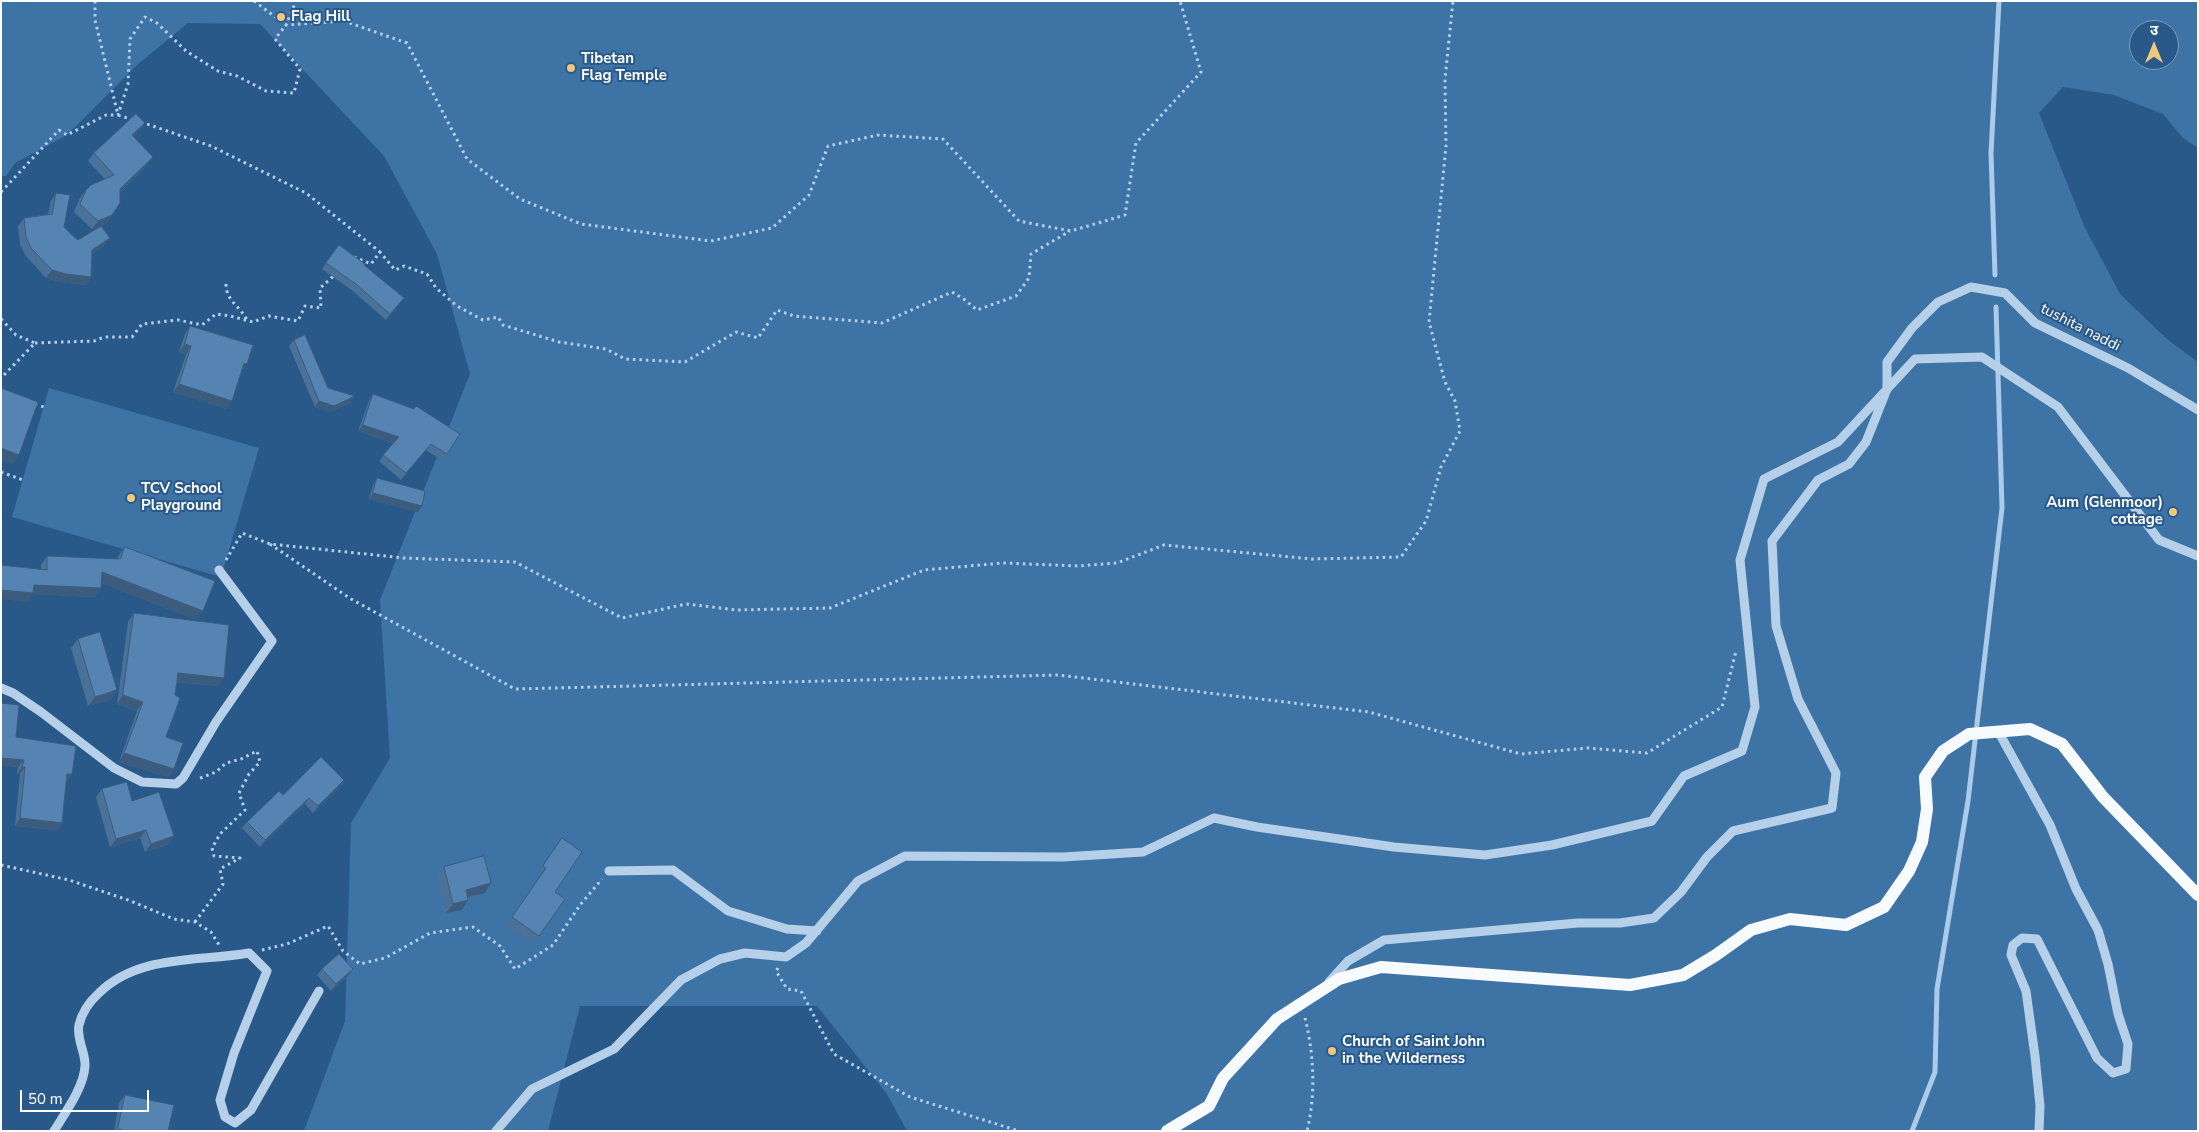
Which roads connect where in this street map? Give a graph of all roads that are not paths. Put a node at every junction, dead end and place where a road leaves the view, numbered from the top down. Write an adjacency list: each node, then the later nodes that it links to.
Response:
1 (1886, 389): 2 (street, tushita naddi); 3 (street); 9 (street); 11 (street)
2 (2198, 410)
3 (2198, 556)
4 (220, 570): 5 (street)
5 (1, 688)
6 (1993, 732): 8 (main road); 11 (main road); 16 (street)
7 (609, 871): 9 (street)
8 (2198, 895)
9 (817, 931): 14 (street)
10 (320, 990): 12 (street)
11 (1317, 995): 15 (main road)
12 (237, 1127): 13 (street)
13 (54, 1131)
14 (496, 1131)
15 (1166, 1131)
16 (2039, 1131)

